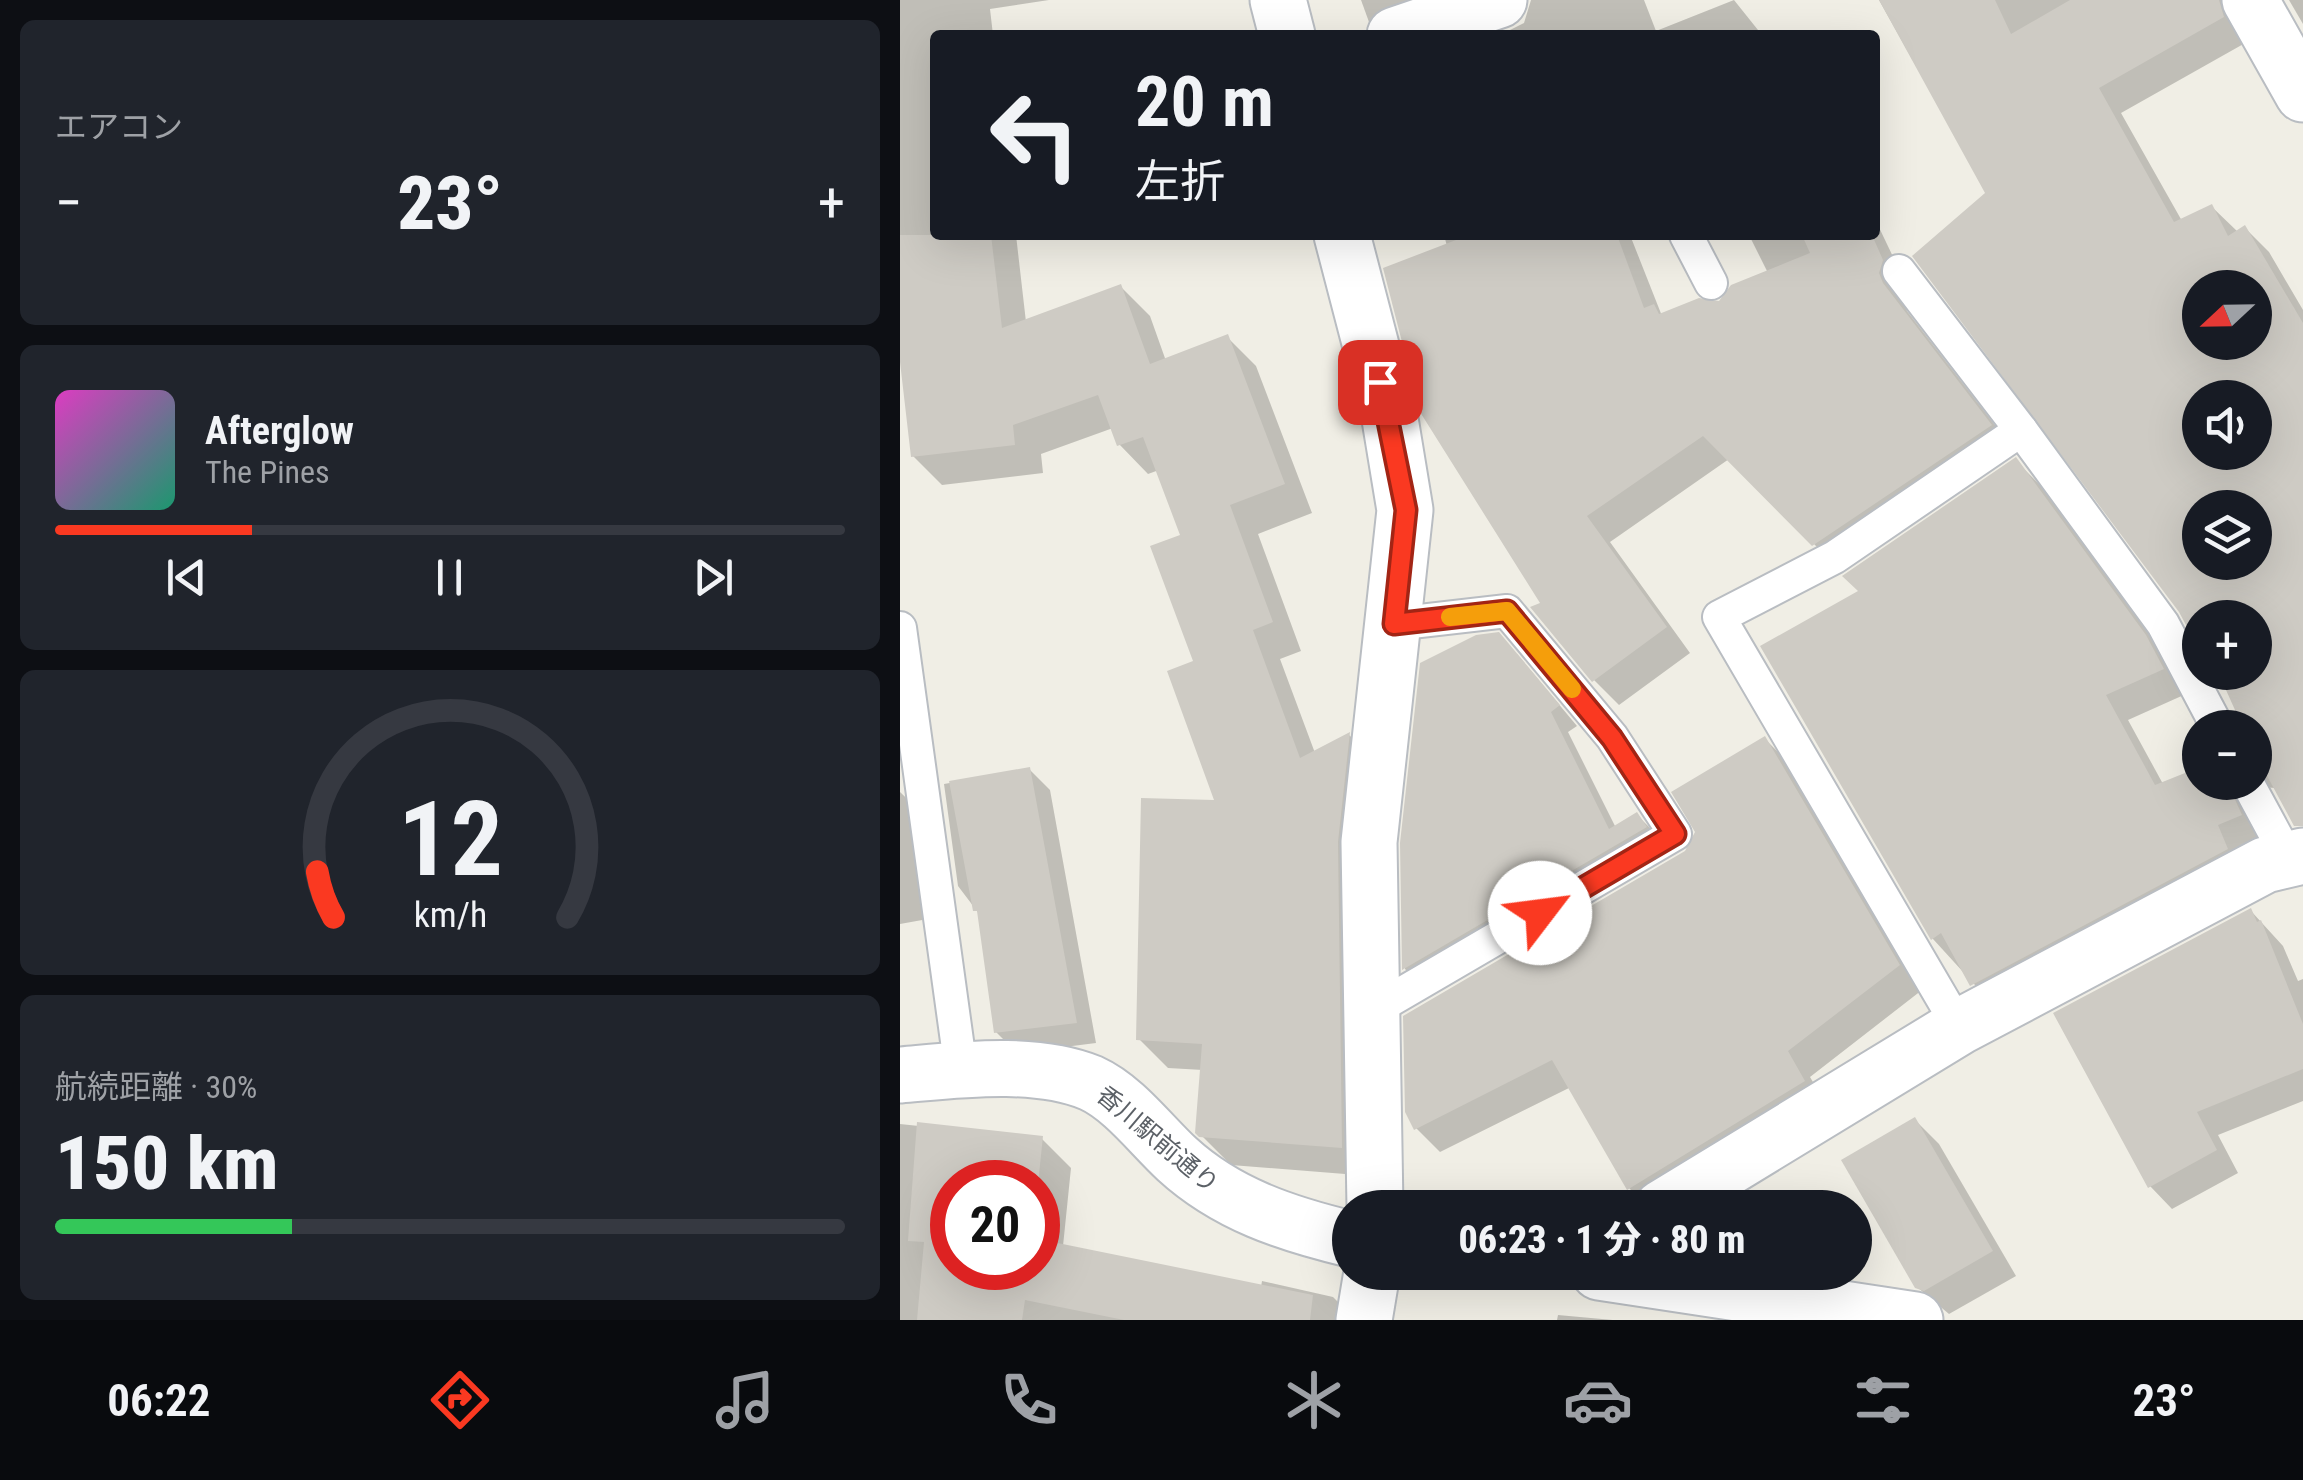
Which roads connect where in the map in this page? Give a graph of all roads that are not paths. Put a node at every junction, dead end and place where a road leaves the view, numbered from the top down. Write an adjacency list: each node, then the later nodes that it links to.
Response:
1 (1278, 0): 4 (street)
2 (1499, 0): 5 (street)
3 (2250, 0): 6 (street)
4 (1286, 30)
5 (1410, 30)
6 (2298, 72)
7 (1343, 240): 12 (street)
8 (1689, 240): 10 (lane)
9 (1900, 271): 11 (lane)
10 (1712, 283)
11 (2021, 430): 14 (lane); 18 (lane)
12 (1394, 624): 17 (street); 17 (lane)
13 (900, 628): 19 (lane)
14 (2208, 710)
15 (2259, 800): 16 (lane)
16 (2295, 857): 18 (street)
17 (1370, 1012): 21 (street)
18 (1959, 1027): 22 (street)
19 (961, 1070): 20 (street, 香川駅前通り); 23 (street, 香川駅前通り)
20 (900, 1074)
21 (1375, 1190)
22 (1692, 1190)
23 (1332, 1235)
24 (1369, 1290): 26 (street)
25 (1718, 1290): 27 (street)
26 (1364, 1320)
27 (1915, 1320)

